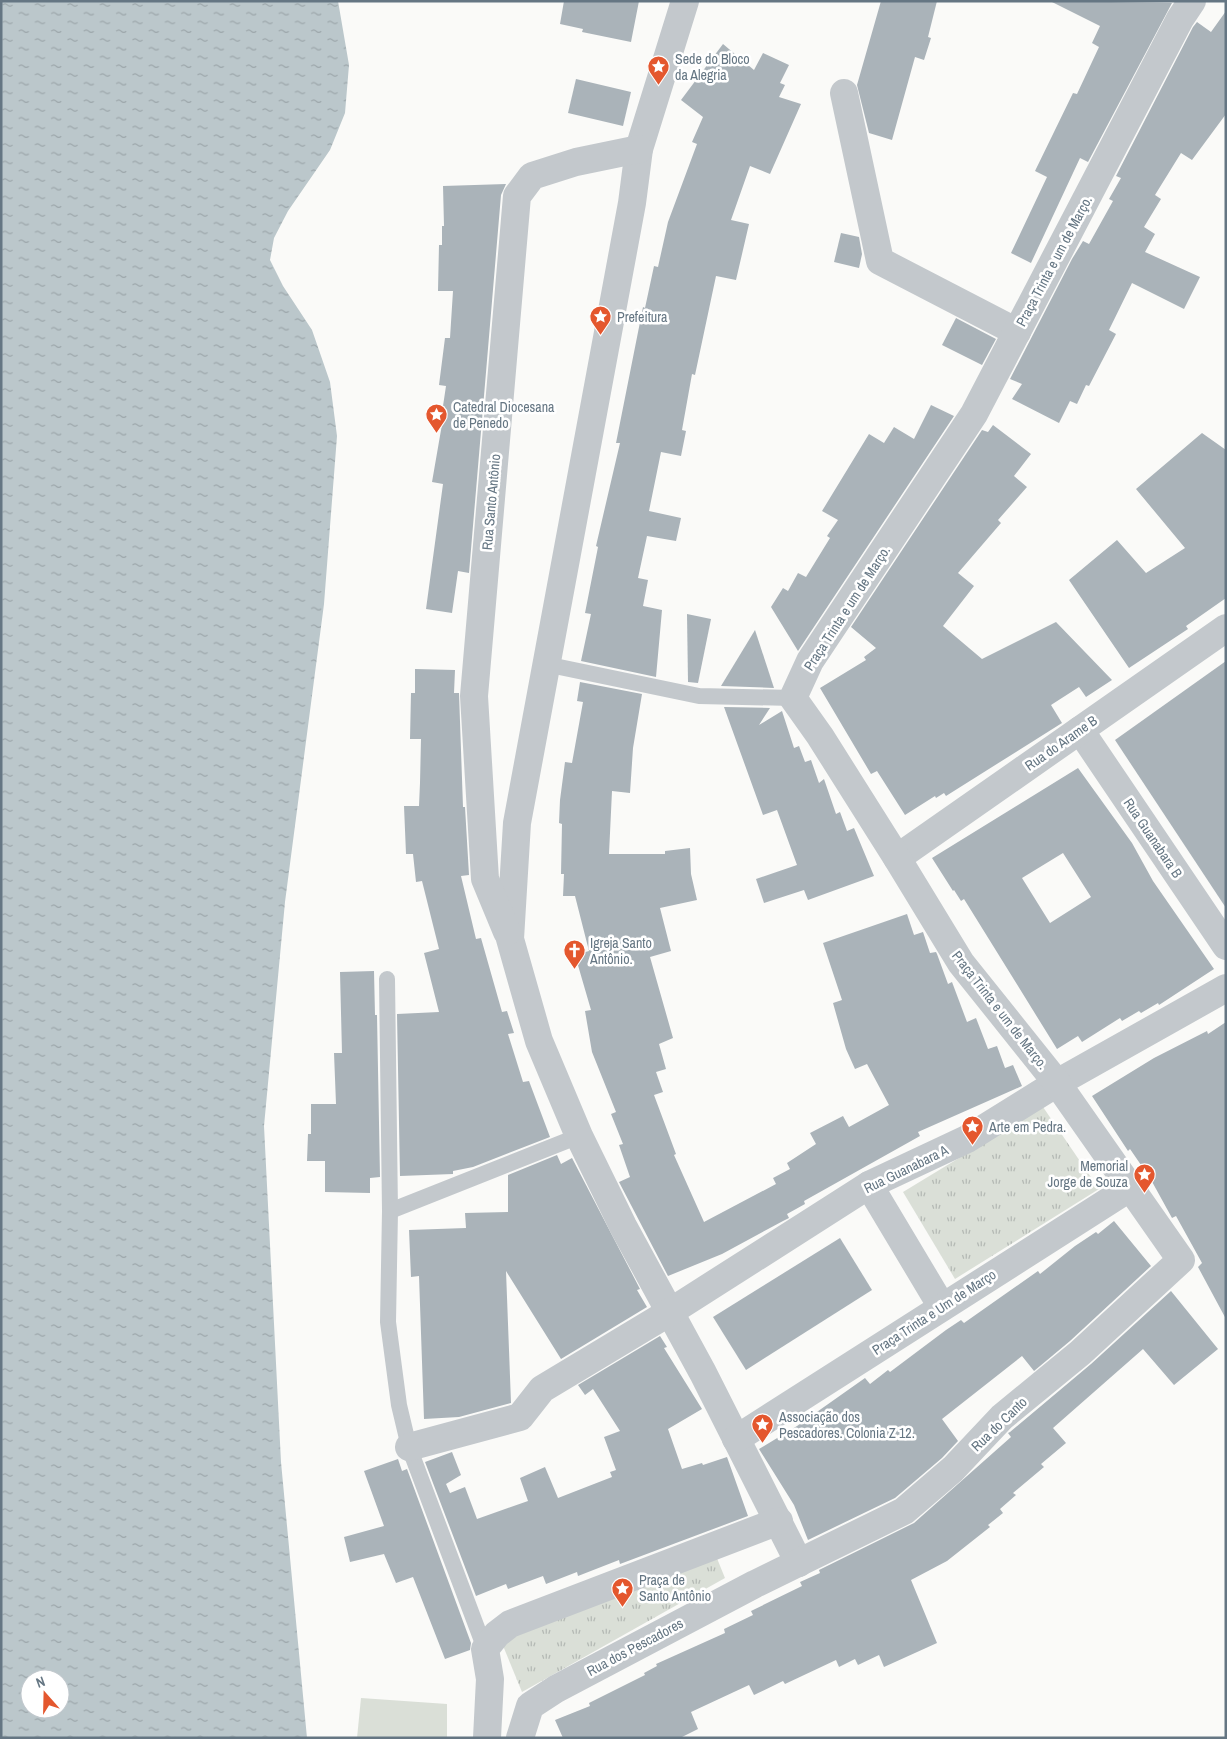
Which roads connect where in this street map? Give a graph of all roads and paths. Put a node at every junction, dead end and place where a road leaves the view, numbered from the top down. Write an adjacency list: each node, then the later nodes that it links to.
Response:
1 (685, 1): 4 (street)
2 (1192, 1): 5 (street, Praça Trinta e um de Março.)
3 (844, 93): 5 (street)
4 (639, 149): 7 (street); 11 (street, Rua Santo Antônio)
5 (1017, 332): 8 (street, Praça Trinta e um de Março.)
6 (1226, 628): 9 (street, Rua do Arame B)
7 (545, 664): 8 (lane); 11 (street)
8 (793, 698): 10 (street, Praça Trinta e um de Março.)
9 (1080, 730): 10 (street, Rua do Arame B); 12 (street, Rua Guanabara B)
10 (897, 858): 15 (street, Praça Trinta e um de Março.)
11 (510, 939): 16 (street)
12 (1226, 946)
13 (387, 979): 19 (lane)
14 (1226, 988): 15 (street, Rua Guanabara A)
15 (1057, 1083): 17 (street, Rua Guanabara A); 18 (street, Praça Trinta e um de Março.)
16 (579, 1136): 19 (lane); 22 (street)
17 (869, 1185): 21 (street); 22 (street, Rua Guanabara A)
18 (1131, 1187): 20 (street, Praça Trinta e um de Março.); 21 (street, Praça Trinta e Um de Março)
19 (390, 1211): 24 (lane)
20 (1182, 1260): 26 (street, Rua do Canto)
21 (942, 1307): 23 (street, Praça Trinta e Um de Março)
22 (670, 1312): 23 (street); 24 (street, Rua Guanabara A)
23 (736, 1439): 25 (street)
24 (409, 1447): 27 (lane)
25 (779, 1521): 26 (street); 27 (street)
26 (799, 1563): 29 (street, Rua dos Pescadores)
27 (485, 1649): 28 (street)
28 (487, 1738)
29 (520, 1738)

